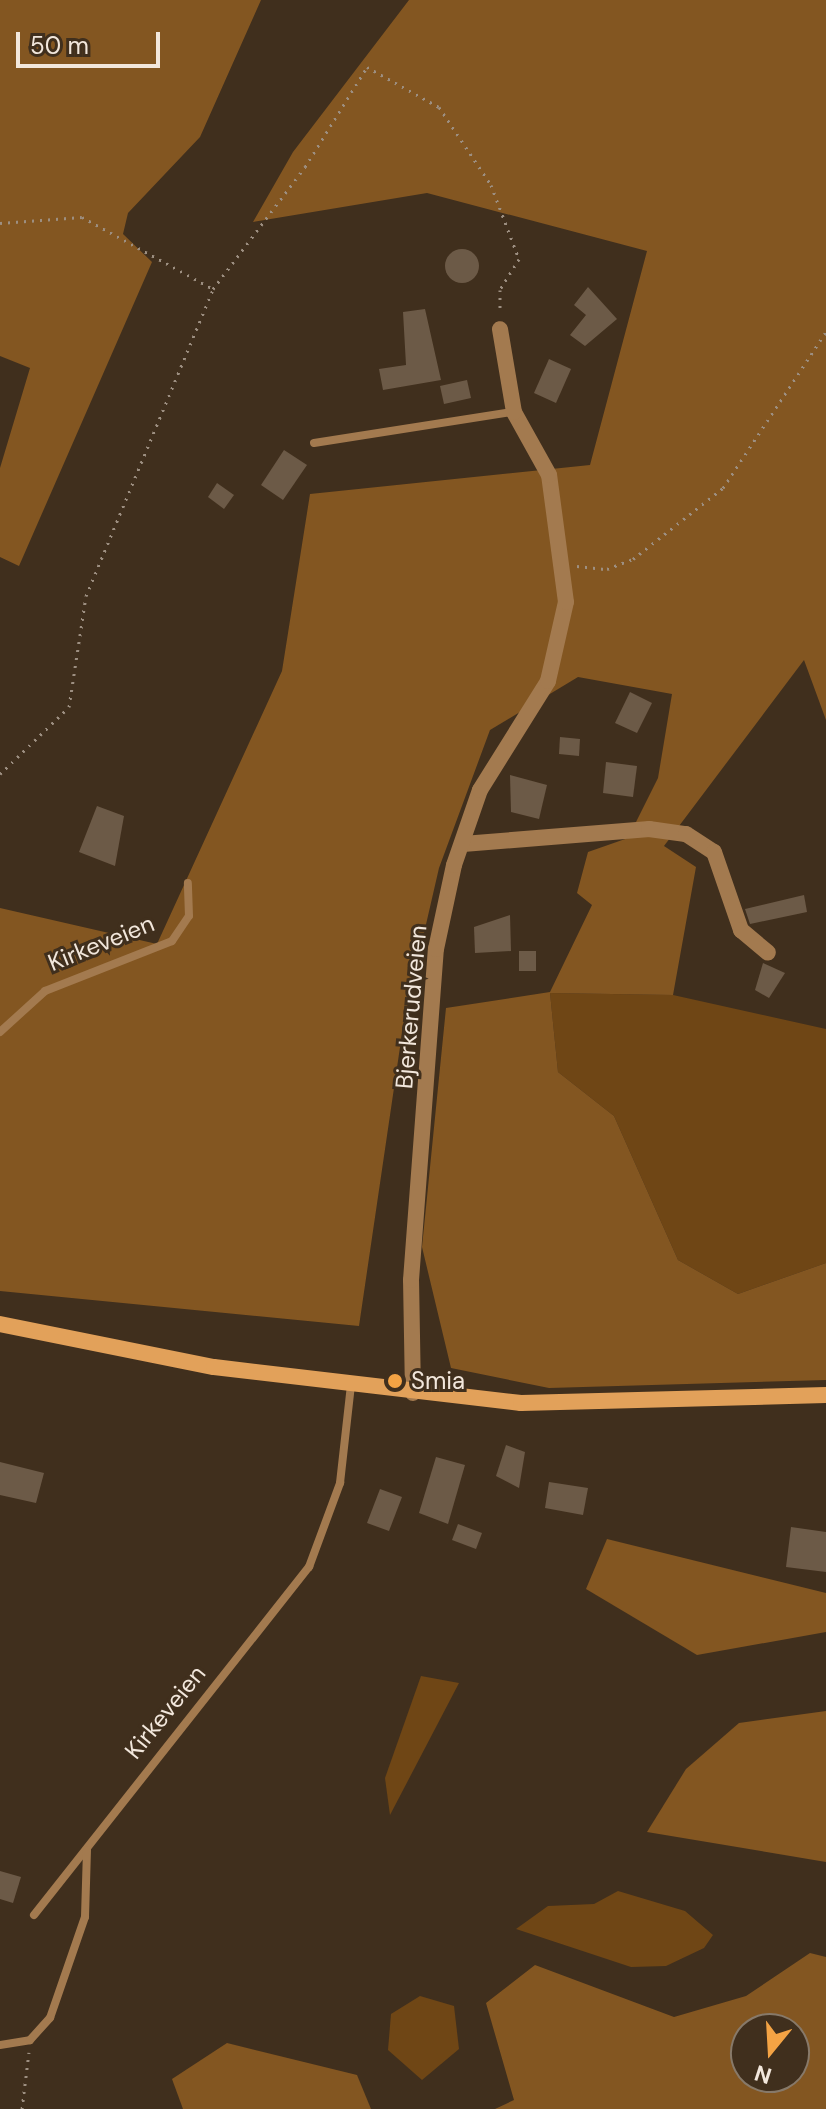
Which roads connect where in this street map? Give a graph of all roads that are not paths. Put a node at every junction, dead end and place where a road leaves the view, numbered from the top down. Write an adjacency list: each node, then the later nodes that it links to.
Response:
1 (500, 329): 2 (street, Bjerkerudveien)
2 (514, 412): 3 (lane); 4 (street, Bjerkerudveien)
3 (314, 443)
4 (463, 844): 6 (street); 10 (street, Bjerkerudveien)
5 (188, 883): 7 (lane, Kirkeveien)
6 (768, 953)
7 (0, 1032)
8 (0, 1324): 9 (main road)
9 (351, 1385): 10 (main road); 12 (lane, Kirkeveien)
10 (413, 1393): 11 (main road)
11 (826, 1395)
12 (87, 1850): 13 (lane, Kirkeveien); 14 (lane)
13 (34, 1915)
14 (0, 2045)

